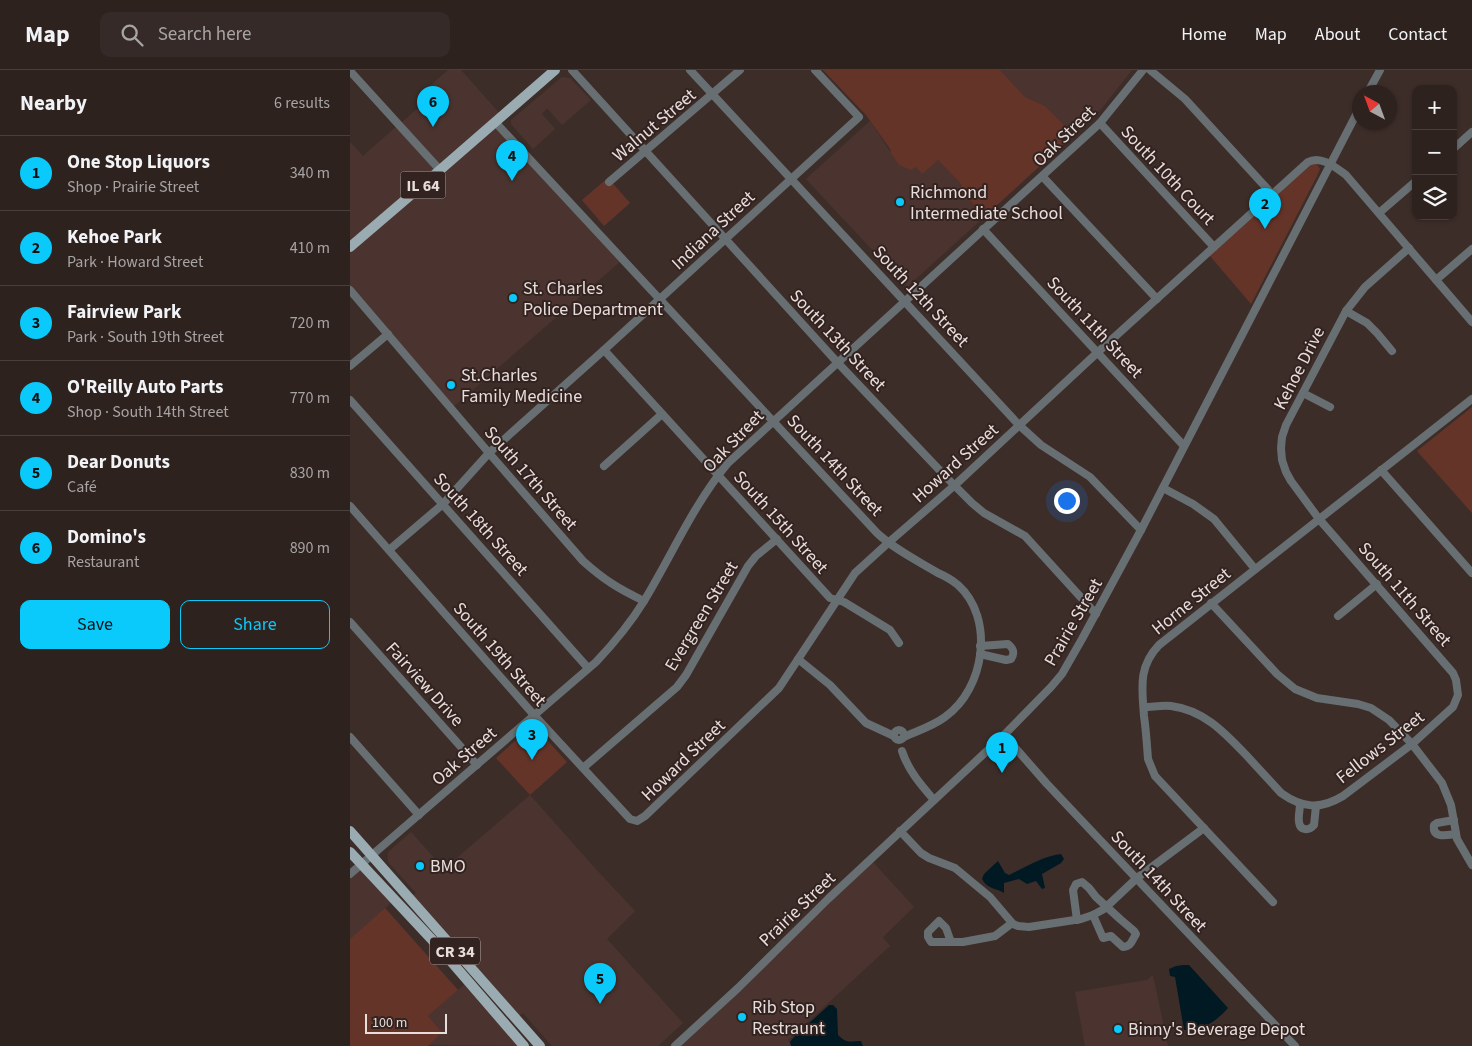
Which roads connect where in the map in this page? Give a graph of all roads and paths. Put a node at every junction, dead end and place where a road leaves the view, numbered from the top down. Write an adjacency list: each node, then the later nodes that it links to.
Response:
1 (555, 70): 12 (main road, IL 64)
2 (572, 70): 17 (street, South 13th Street)
3 (690, 70): 11 (street, South 12th Street)
4 (740, 70): 11 (street, Walnut Street)
5 (815, 70): 21 (street, Indiana Street)
6 (1143, 70): 13 (street, Oak Street)
7 (1150, 70): 24 (street)
8 (1380, 70): 10 (street)
9 (350, 71): 19 (street)
10 (1372, 85)
11 (712, 95): 17 (street, Walnut Street); 21 (street, South 12th Street)
12 (495, 122): 19 (main road, IL 64); 34 (street, South 14th Street)
13 (1100, 123): 20 (street, Oak Street); 29 (street, South 10th Court)
14 (1352, 124): 18 (street, Prairie Street)
15 (1472, 132): 16 (street)
16 (1457, 145)
17 (645, 152): 22 (street, Walnut Street); 27 (street, South 13th Street)
18 (1330, 164): 24 (street, Howard Street); 25 (street); 52 (street, Prairie Street)
19 (440, 170): 28 (main road, IL 64)
20 (1042, 177): 26 (street, Oak Street); 35 (street)
21 (791, 179): 27 (street, Indiana Street); 36 (street, South 12th Street)
22 (609, 182)
23 (1412, 184): 25 (street)
24 (1272, 194): 29 (street, Howard Street)
25 (1379, 213): 30 (street)
26 (983, 229): 36 (street, Oak Street); 42 (street, South 11th Street)
27 (725, 239): 34 (street, Indiana Street); 43 (street, South 13th Street)
28 (350, 247)
29 (1214, 247): 35 (street, Howard Street)
30 (1409, 248): 32 (street); 37 (street, Kehoe Drive)
31 (1472, 249): 32 (street)
32 (1436, 280): 38 (street)
33 (350, 290): 39 (street, South 17th Street)
34 (660, 299): 40 (street, Indiana Street); 50 (street, South 14th Street)
35 (1157, 299): 42 (street, Howard Street)
36 (905, 301): 43 (street, Oak Street); 51 (street, South 12th Street)
37 (1346, 311): 41 (street); 45 (street, Kehoe Drive)
38 (1472, 322)
39 (388, 334): 44 (street); 53 (street, South 17th Street)
40 (604, 350): 49 (street, South 15th Street); 53 (street, Indiana Street)
41 (1392, 351)
42 (1098, 352): 51 (street, Howard Street); 52 (street, South 11th Street)
43 (838, 362): 50 (street, Oak Street); 57 (street, South 13th Street)
44 (350, 366)
45 (1303, 393): 48 (street); 61 (street, Kehoe Drive)
46 (1472, 399): 55 (street, Horne Street)
47 (350, 400): 59 (street, South 18th Street)
48 (1330, 407)
49 (662, 414): 54 (street); 56 (street, South 15th Street)
50 (773, 422): 56 (street, Oak Street); 64 (street, South 14th Street)
51 (1019, 425): 57 (street, Howard Street); 62 (street, South 12th Street)
52 (1184, 446): 58 (street, Prairie Street)
53 (488, 453): 59 (street, Indiana Street); 70 (street, South 17th Street)
54 (604, 466)
55 (1382, 470): 61 (street, Horne Street); 67 (street)
56 (719, 475): 63 (street, South 15th Street); 70 (street, Oak Street)
57 (955, 485): 64 (street, Howard Street); 72 (street, South 13th Street)
58 (1163, 488): 62 (street, Prairie Street); 66 (street)
59 (443, 504): 65 (street, Indiana Street); 77 (street, South 18th Street)
60 (350, 506): 65 (street, South 19th Street)
61 (1319, 519): 66 (street, Horne Street); 68 (street, South 11th Street)
62 (1141, 530): 72 (street, Prairie Street)
63 (777, 539): 69 (street, South 15th Street); 86 (street, Evergreen Street)
64 (888, 543): 69 (street, Howard Street); 82 (street, South 14th Street)
65 (389, 550): 80 (street, South 19th Street)
66 (1254, 569): 71 (street, Horne Street)
67 (1472, 573)
68 (1377, 584): 73 (street); 78 (street, South 11th Street)
69 (837, 600): 75 (street, South 15th Street); 76 (street, Howard Street)
70 (644, 601): 77 (street, Oak Street)
71 (1211, 603): 79 (street, Horne Street); 84 (street)
72 (1096, 614): 81 (street, Prairie Street)
73 (1338, 616)
74 (350, 622): 85 (street, Fairview Drive)
75 (899, 642)
76 (798, 659): 82 (street); 91 (street, Howard Street)
77 (588, 668): 80 (street, Oak Street)
78 (1458, 695): 84 (street, Fellows Street)
79 (1144, 707): 88 (street); 93 (street, Horne Street)
80 (534, 715): 85 (street, Oak Street); 86 (street, South 19th Street)
81 (1004, 735): 87 (street, Prairie Street); 102 (street, South 14th Street)
82 (899, 736): 87 (street)
83 (350, 737): 90 (street)
84 (1412, 744): 89 (street, Fellows Street); 92 (street)
85 (477, 765): 90 (street, Oak Street)
86 (584, 768): 91 (street, South 19th Street)
87 (934, 800): 95 (street, Prairie Street)
88 (1300, 804): 89 (street); 89 (street)
89 (1312, 806)
90 (419, 815): 98 (street, Oak Street)
91 (630, 819)
92 (1454, 820): 96 (street); 96 (street)
93 (1204, 828): 102 (street); 103 (street, Horne Street)
94 (350, 831): 98 (main road, CR 34)
95 (900, 831): 107 (street); 111 (street, Prairie Street)
96 (1456, 834): 100 (street)
97 (350, 852): 99 (main road, CR 34)
98 (372, 855): 99 (street, Oak Street); 110 (main road, CR 34)
99 (361, 864): 101 (street, Oak Street); 109 (main road, CR 34)
100 (1472, 865)
101 (350, 874)
102 (1137, 878): 104 (street); 112 (street, South 14th Street)
103 (1273, 902)
104 (1106, 907): 105 (street); 105 (street); 106 (street)
105 (1093, 915): 106 (street)
106 (1077, 920): 107 (street)
107 (1012, 923): 108 (street)
108 (951, 942)
109 (524, 1046)
110 (540, 1046)
111 (675, 1046)
112 (1294, 1046)

